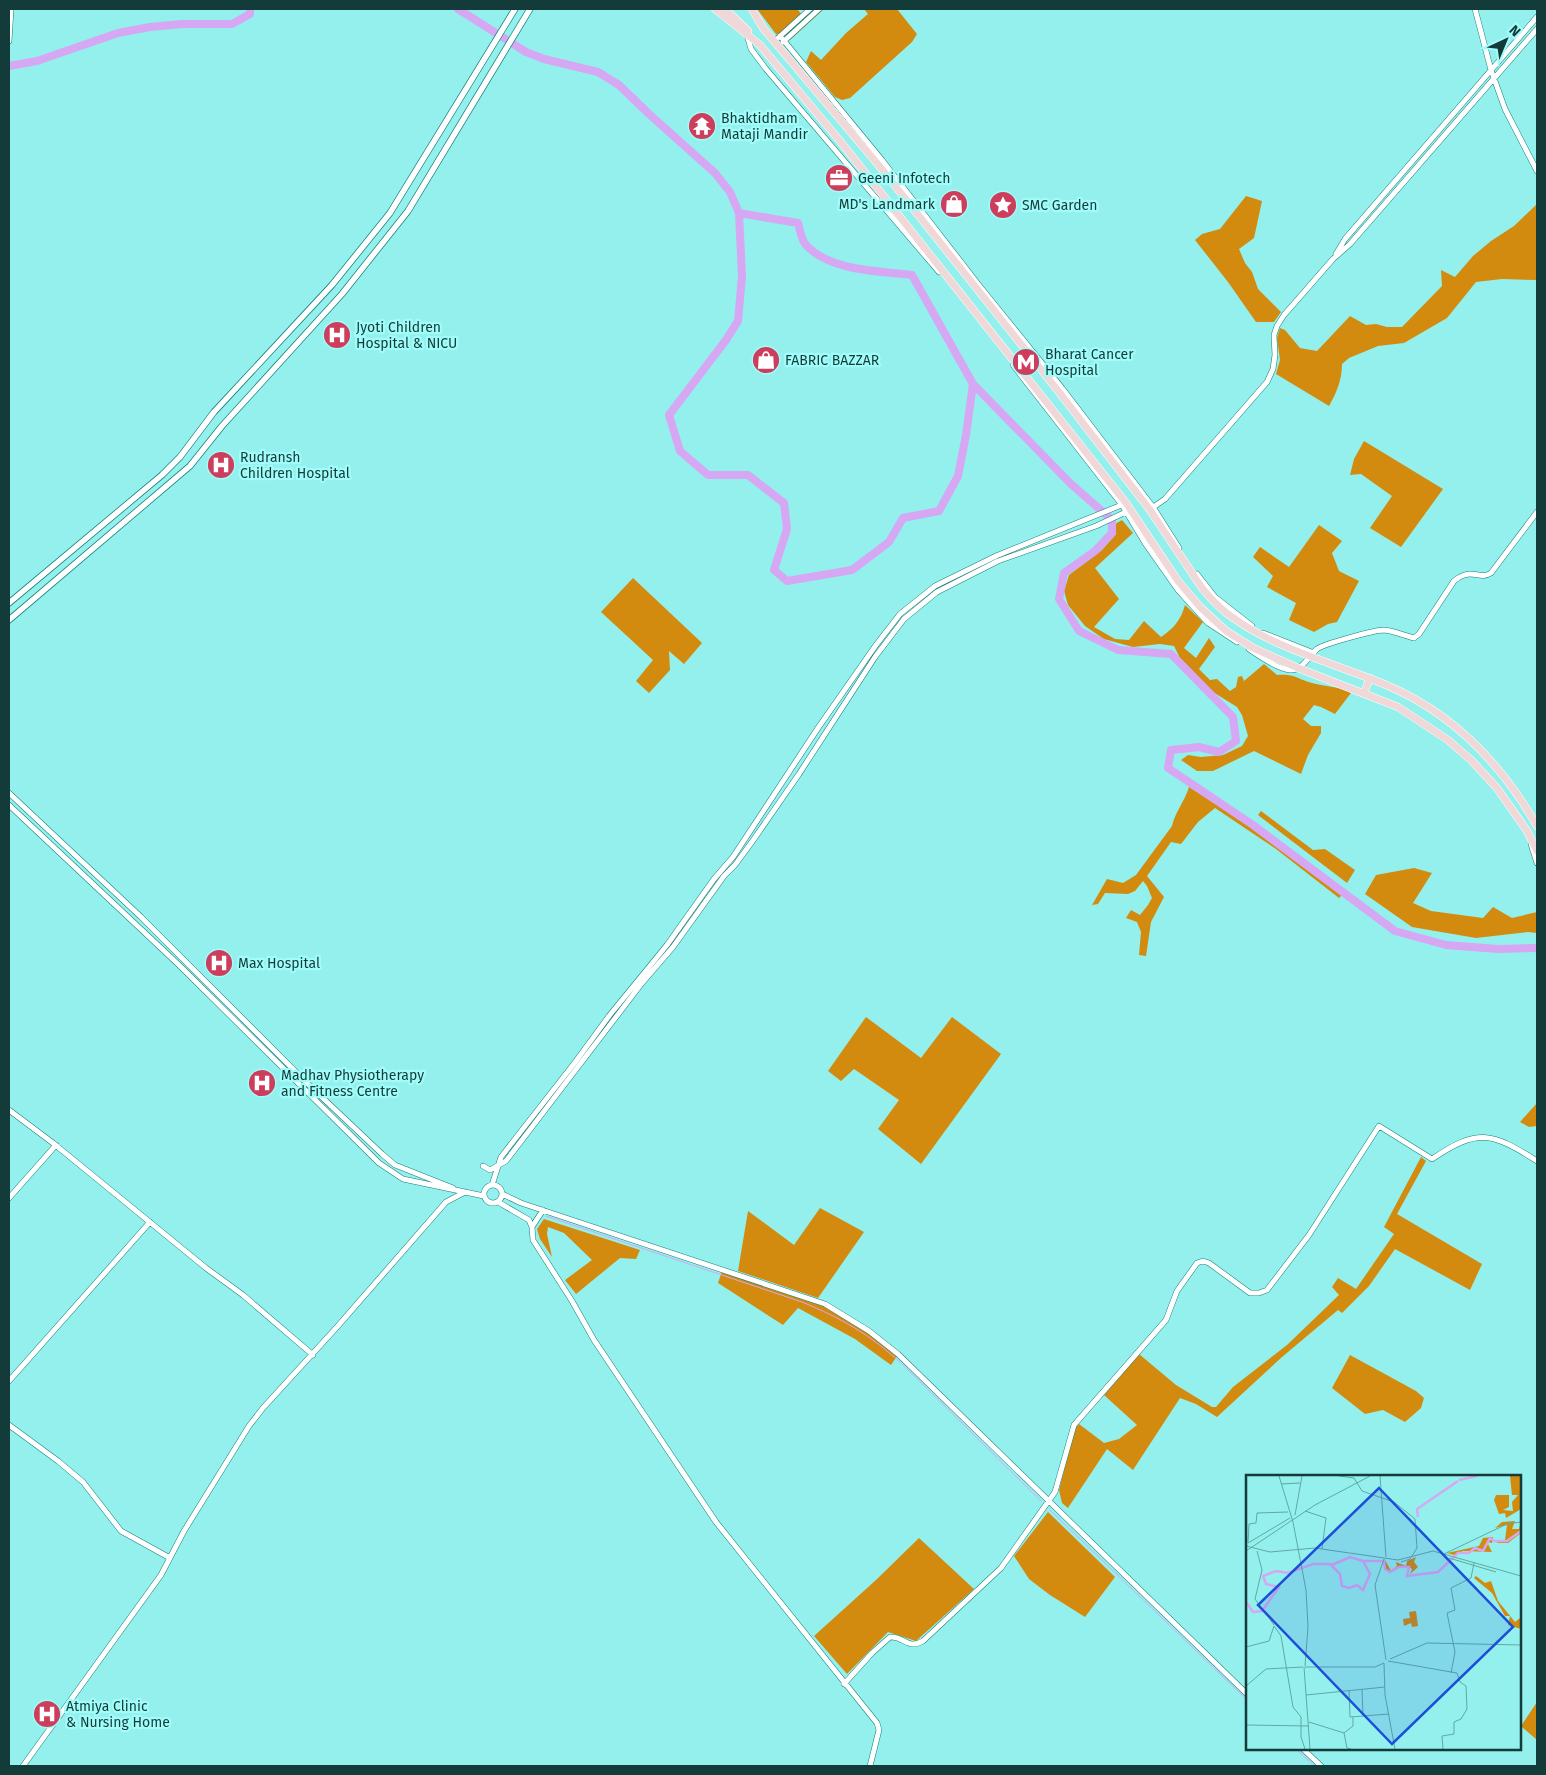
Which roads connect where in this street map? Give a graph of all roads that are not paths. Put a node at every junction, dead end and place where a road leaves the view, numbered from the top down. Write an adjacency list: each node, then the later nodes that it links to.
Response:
1 (11, 9): 15 (street)
2 (515, 9): 33 (main road)
3 (530, 9): 36 (main road)
4 (715, 9): 14 (highway)
5 (725, 9): 17 (highway)
6 (746, 9): 12 (highway)
7 (752, 9): 12 (highway)
8 (810, 9): 16 (street)
9 (819, 9): 16 (street)
10 (1475, 9): 18 (street)
11 (1537, 17): 18 (street)
12 (763, 28): 16 (highway)
13 (1537, 29): 19 (street)
14 (747, 35): 17 (highway); 27 (street)
15 (9, 40)
16 (779, 41): 20 (street); 21 (highway)
17 (760, 45): 27 (highway)
18 (1491, 70): 19 (street); 28 (street)
19 (1494, 77): 24 (street); 28 (street)
20 (820, 84): 21 (highway); 22 (street)
21 (817, 92): 23 (highway)
22 (882, 160): 23 (highway); 25 (street)
23 (881, 168): 26 (highway)
24 (1537, 171)
25 (926, 217): 26 (highway); 30 (street)
26 (928, 227): 30 (highway)
27 (919, 244): 29 (highway)
28 (1333, 259): 30 (street)
29 (1122, 505): 31 (highway); 34 (street)
30 (1151, 508): 37 (highway)
31 (1126, 512): 35 (street); 38 (highway)
32 (1537, 512): 37 (street)
33 (9, 603)
34 (900, 614): 35 (street); 50 (street)
35 (904, 619): 50 (street)
36 (9, 620)
37 (1312, 654): 38 (street); 39 (highway)
38 (1298, 668): 40 (highway)
39 (1370, 678): 40 (highway); 43 (highway)
40 (1364, 694): 44 (highway)
41 (9, 792): 54 (street)
42 (9, 805): 53 (street)
43 (1537, 826)
44 (1527, 831): 45 (highway); 46 (street)
45 (1537, 851)
46 (1537, 863)
47 (9, 1110): 48 (street)
48 (56, 1145): 58 (street); 62 (street)
49 (1537, 1161): 67 (street)
50 (499, 1165): 51 (street); 52 (street)
51 (483, 1166)
52 (492, 1185): 56 (street); 57 (street)
53 (448, 1189): 54 (street); 59 (street)
54 (456, 1190): 55 (street)
55 (465, 1192): 57 (street); 59 (street)
56 (502, 1194): 60 (street); 61 (street)
57 (484, 1196): 60 (street)
58 (9, 1198)
59 (446, 1202): 64 (street)
60 (498, 1202): 63 (street)
61 (540, 1214): 63 (street); 67 (street)
62 (150, 1222): 64 (street); 65 (street)
63 (532, 1227): 69 (street)
64 (313, 1355): 68 (street)
65 (9, 1381)
66 (9, 1425): 68 (street)
67 (1050, 1500): 69 (street); 70 (street)
68 (170, 1558): 72 (street)
69 (844, 1684): 73 (street)
70 (1246, 1693)
71 (1304, 1750): 74 (street)
72 (23, 1766)
73 (870, 1766)
74 (1321, 1766)

